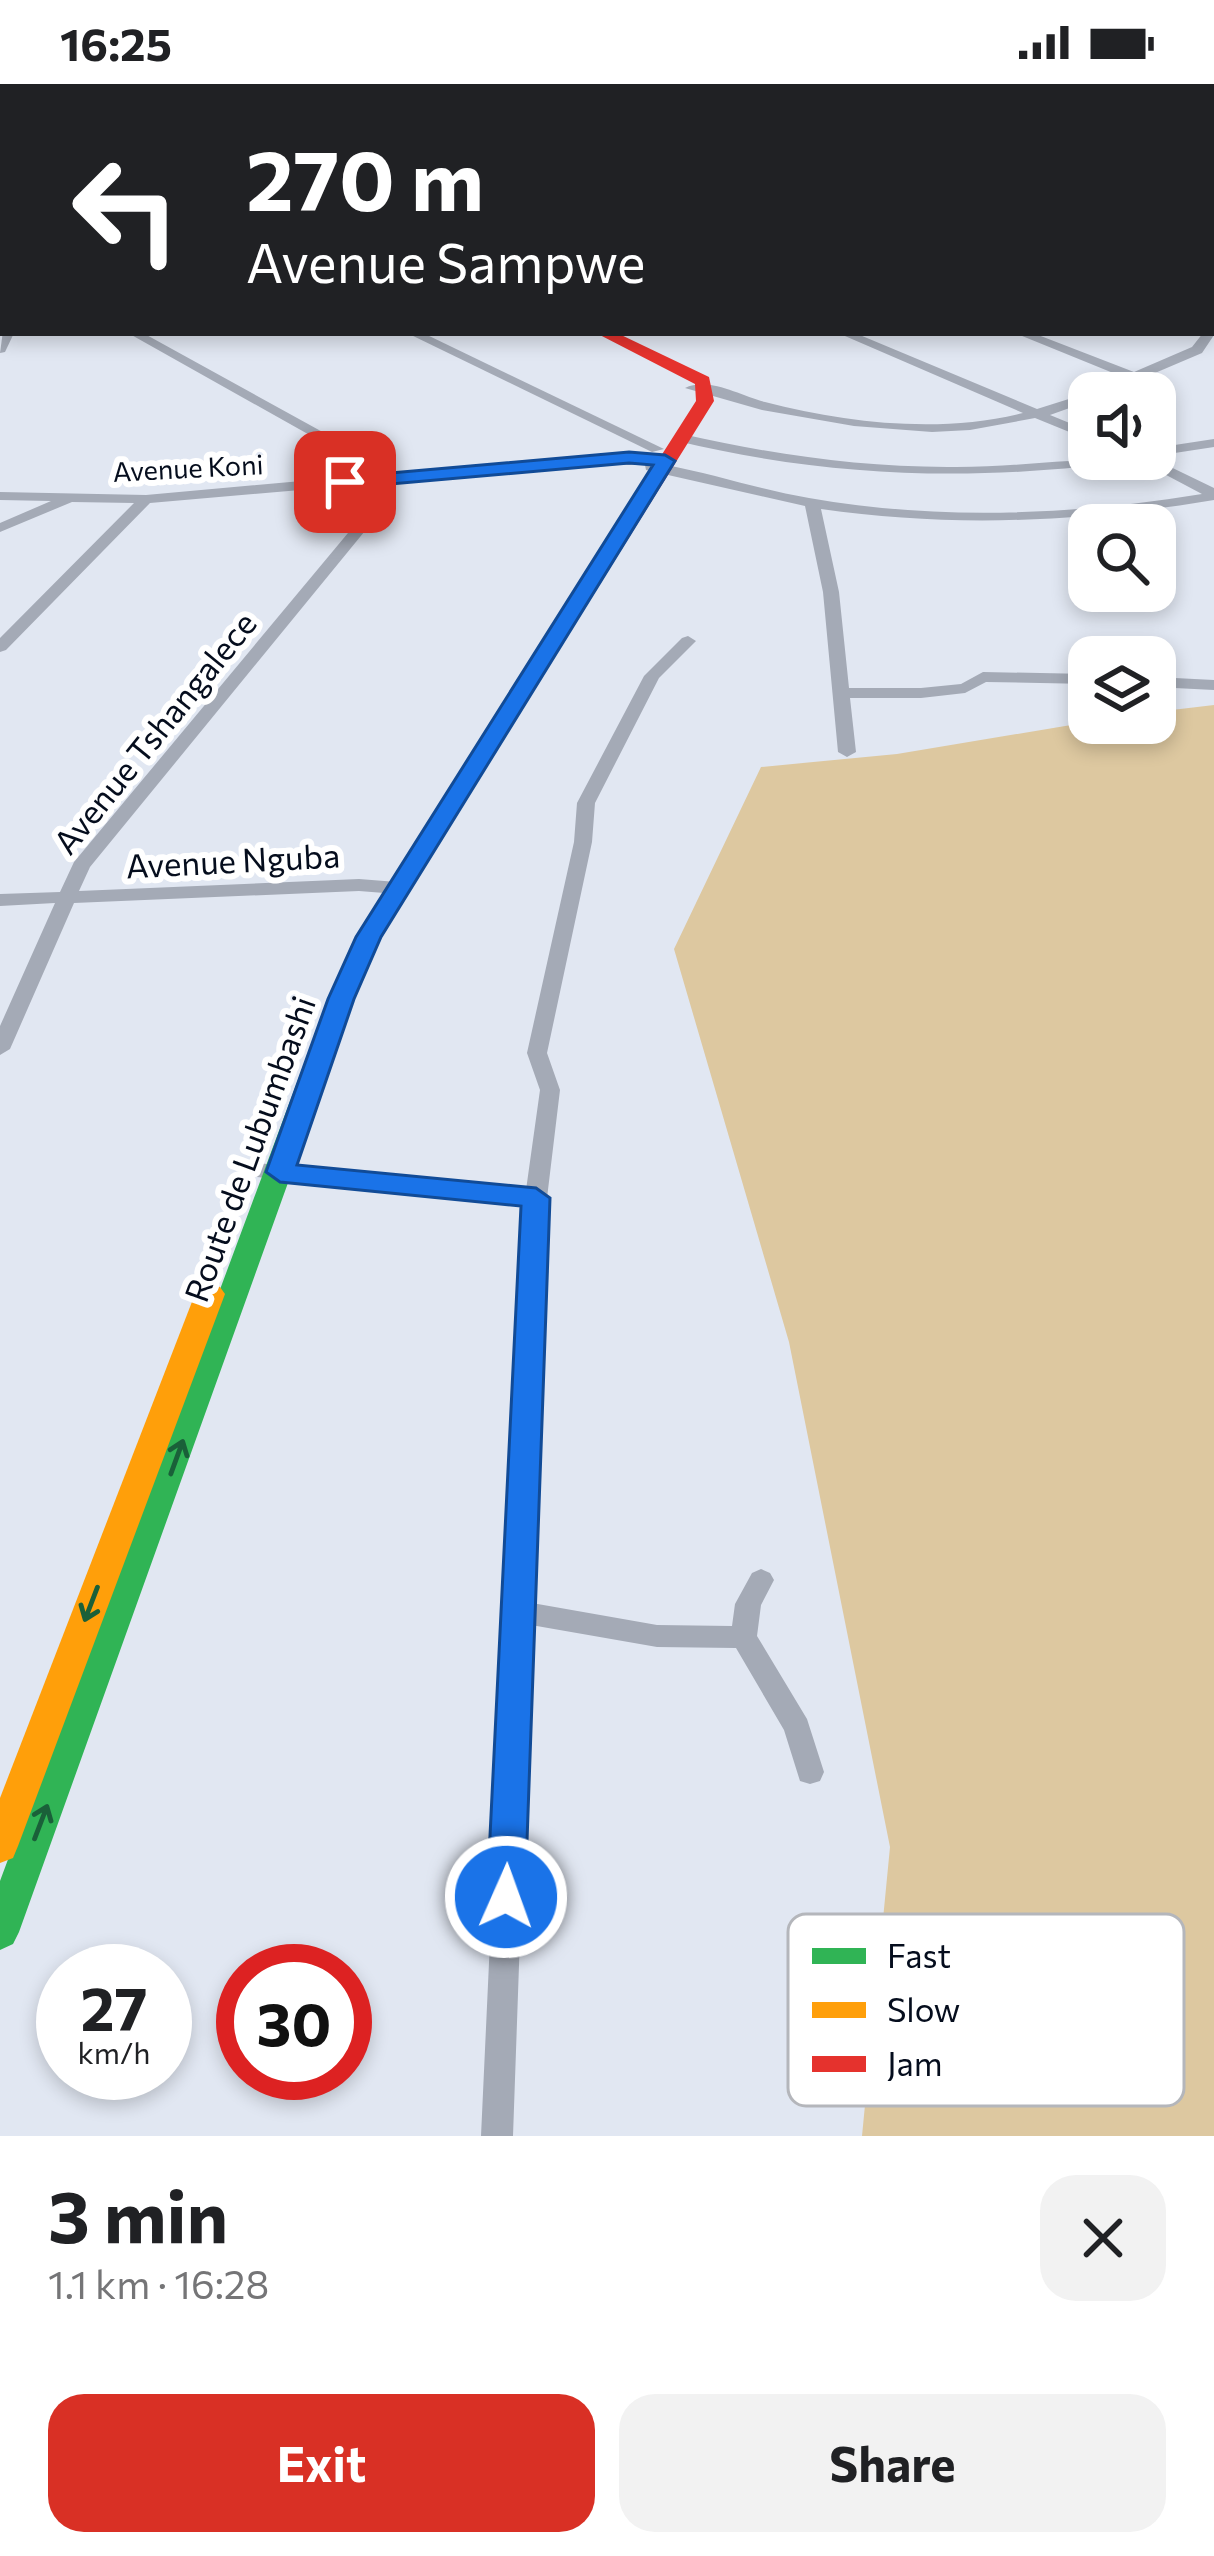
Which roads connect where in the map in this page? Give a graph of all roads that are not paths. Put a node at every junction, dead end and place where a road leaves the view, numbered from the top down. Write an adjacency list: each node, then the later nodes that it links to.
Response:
1 (139, 336): 18 (street)
2 (419, 336): 16 (street)
3 (591, 336): 10 (highway)
4 (609, 336): 10 (highway)
5 (851, 336): 12 (street)
6 (1029, 336): 8 (street)
7 (1207, 336): 9 (street)
8 (1121, 372)
9 (1145, 372)
10 (698, 385): 12 (street); 16 (highway, Route de Lubumbashi)
11 (1068, 405): 12 (street)
12 (1042, 416): 13 (street)
13 (1068, 427)
14 (1214, 443): 15 (street)
15 (1176, 449)
16 (660, 457): 17 (street); 18 (street, Avenue Koni); 24 (street); 33 (highway, Route de Lubumbashi)
17 (1068, 466)
18 (392, 476): 23 (street, Avenue Koni); 34 (street, Avenue Tshangalece)
19 (1176, 476): 20 (street)
20 (1214, 495): 24 (street)
21 (6, 496): 22 (street, Avenue Koni)
22 (68, 497): 23 (street, Avenue Koni); 25 (street)
23 (146, 499): 27 (street)
24 (812, 503): 31 (street)
25 (0, 528)
26 (688, 641): 38 (street)
27 (0, 647)
28 (1068, 679): 31 (street)
29 (1176, 683): 30 (street)
30 (1214, 685)
31 (843, 692): 32 (street)
32 (848, 752)
33 (386, 887): 34 (street, Avenue Nguba); 37 (highway, Route de Lubumbashi)
34 (69, 898): 35 (street, Avenue Nguba); 36 (street, Avenue Tshangalece)
35 (0, 900)
36 (0, 1048)
37 (269, 1171): 38 (street); 43 (highway, Route de Lubumbashi, one-way to 43); 44 (highway, Route de Lubumbashi, one-way to 37)
38 (536, 1198): 40 (street)
39 (761, 1580): 41 (street)
40 (516, 1611): 41 (street); 45 (street)
41 (744, 1637): 42 (street)
42 (809, 1772)
43 (0, 1846)
44 (0, 1932)
45 (497, 2136)

